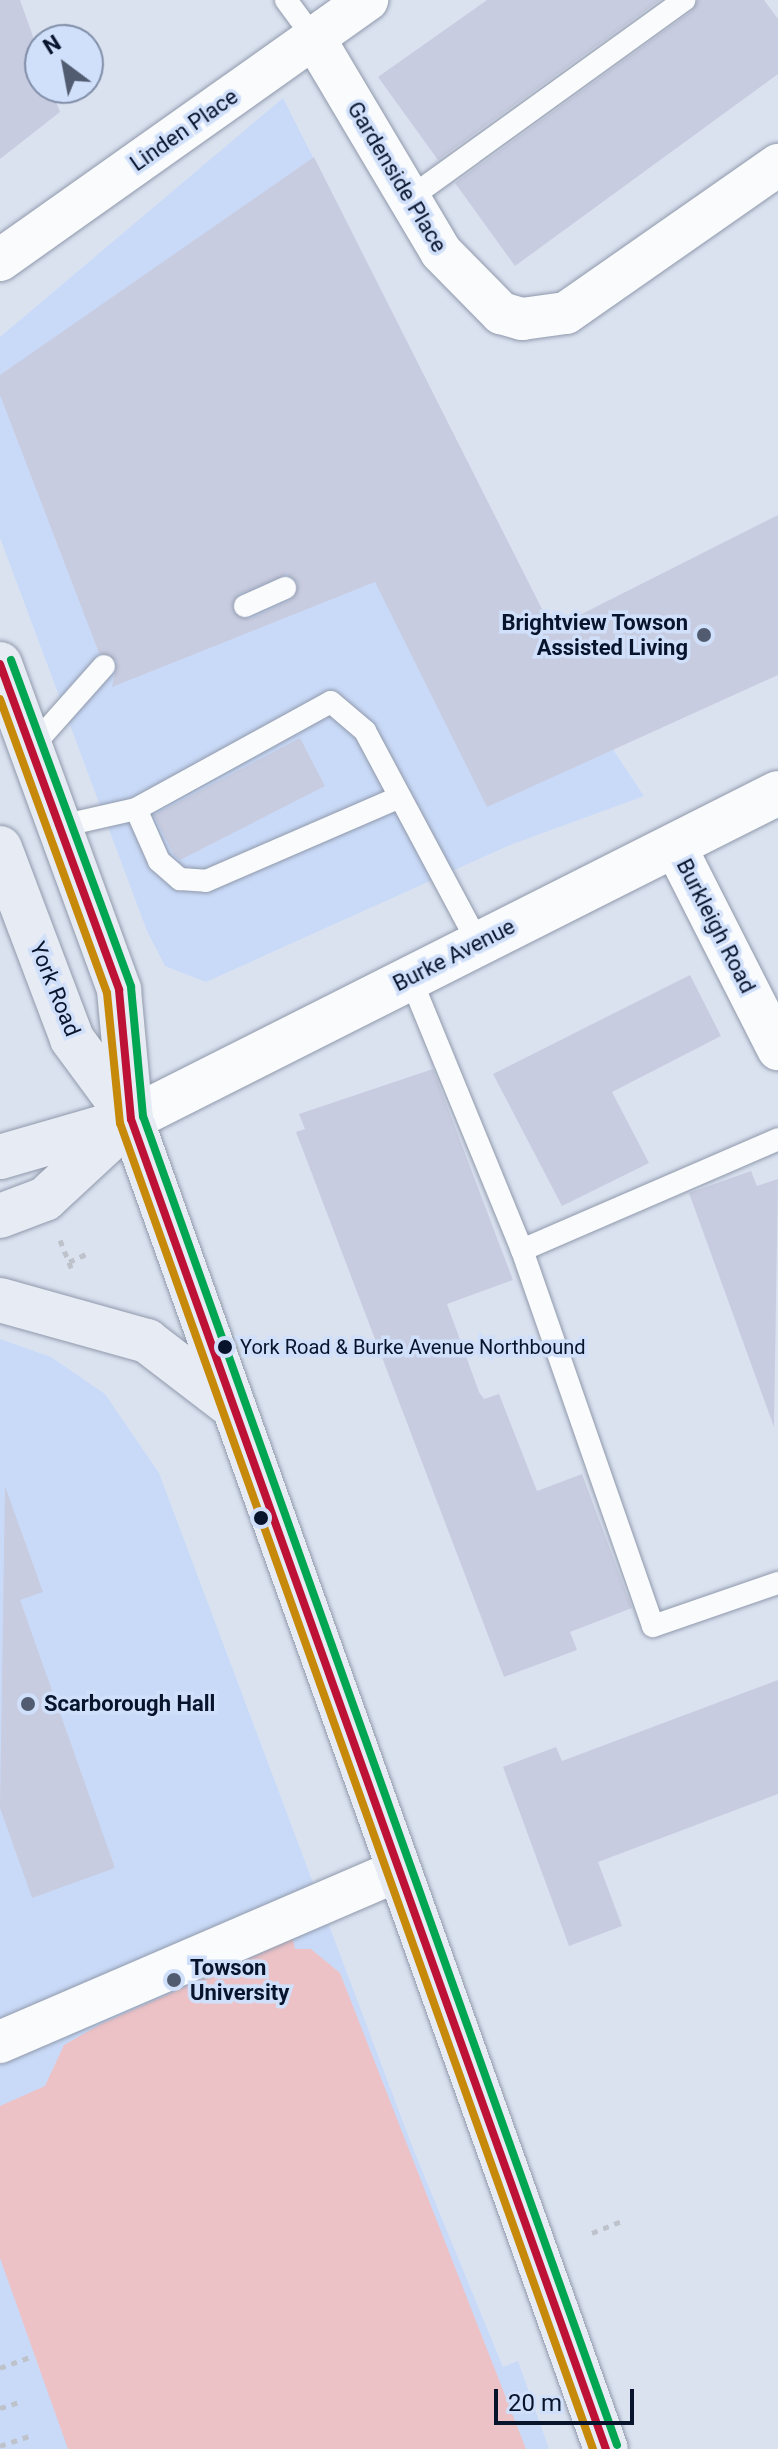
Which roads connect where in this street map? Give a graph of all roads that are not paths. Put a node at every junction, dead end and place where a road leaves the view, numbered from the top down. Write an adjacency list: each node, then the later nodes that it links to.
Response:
1 (286, 0): 4 (lane)
2 (367, 0): 4 (street, Linden Place)
3 (684, 0): 6 (lane)
4 (314, 38): 6 (street, Gardenside Place); 7 (street, Linden Place)
5 (778, 165): 6 (street, Gardenside Place)
6 (407, 200)
7 (0, 260)
8 (285, 588): 9 (lane)
9 (245, 606)
10 (0, 664): 12 (main road, York Road)
11 (104, 666): 12 (lane)
12 (30, 749): 16 (main road, York Road)
13 (778, 793): 17 (street, Burke Avenue)
14 (400, 797): 15 (lane); 15 (lane); 19 (lane)
15 (136, 809): 16 (lane)
16 (61, 826): 22 (main road, York Road)
17 (675, 846): 19 (street, Burke Avenue); 21 (street, Burkleigh Road)
18 (0, 848): 22 (main road, York Road)
19 (478, 943): 20 (street, Burke Avenue)
20 (410, 977): 22 (street, Burke Avenue); 26 (lane)
21 (778, 1049)
22 (131, 1119): 24 (main road, Burke Avenue); 25 (main road, Burke Avenue); 28 (main road, York Road)
23 (778, 1139): 26 (lane)
24 (0, 1157)
25 (0, 1216)
26 (522, 1250): 29 (lane)
27 (0, 1300): 28 (main road)
28 (233, 1407): 30 (main road, York Road)
29 (778, 1583)
30 (399, 1870): 31 (street); 32 (main road, York Road)
31 (0, 2042)
32 (606, 2449)

